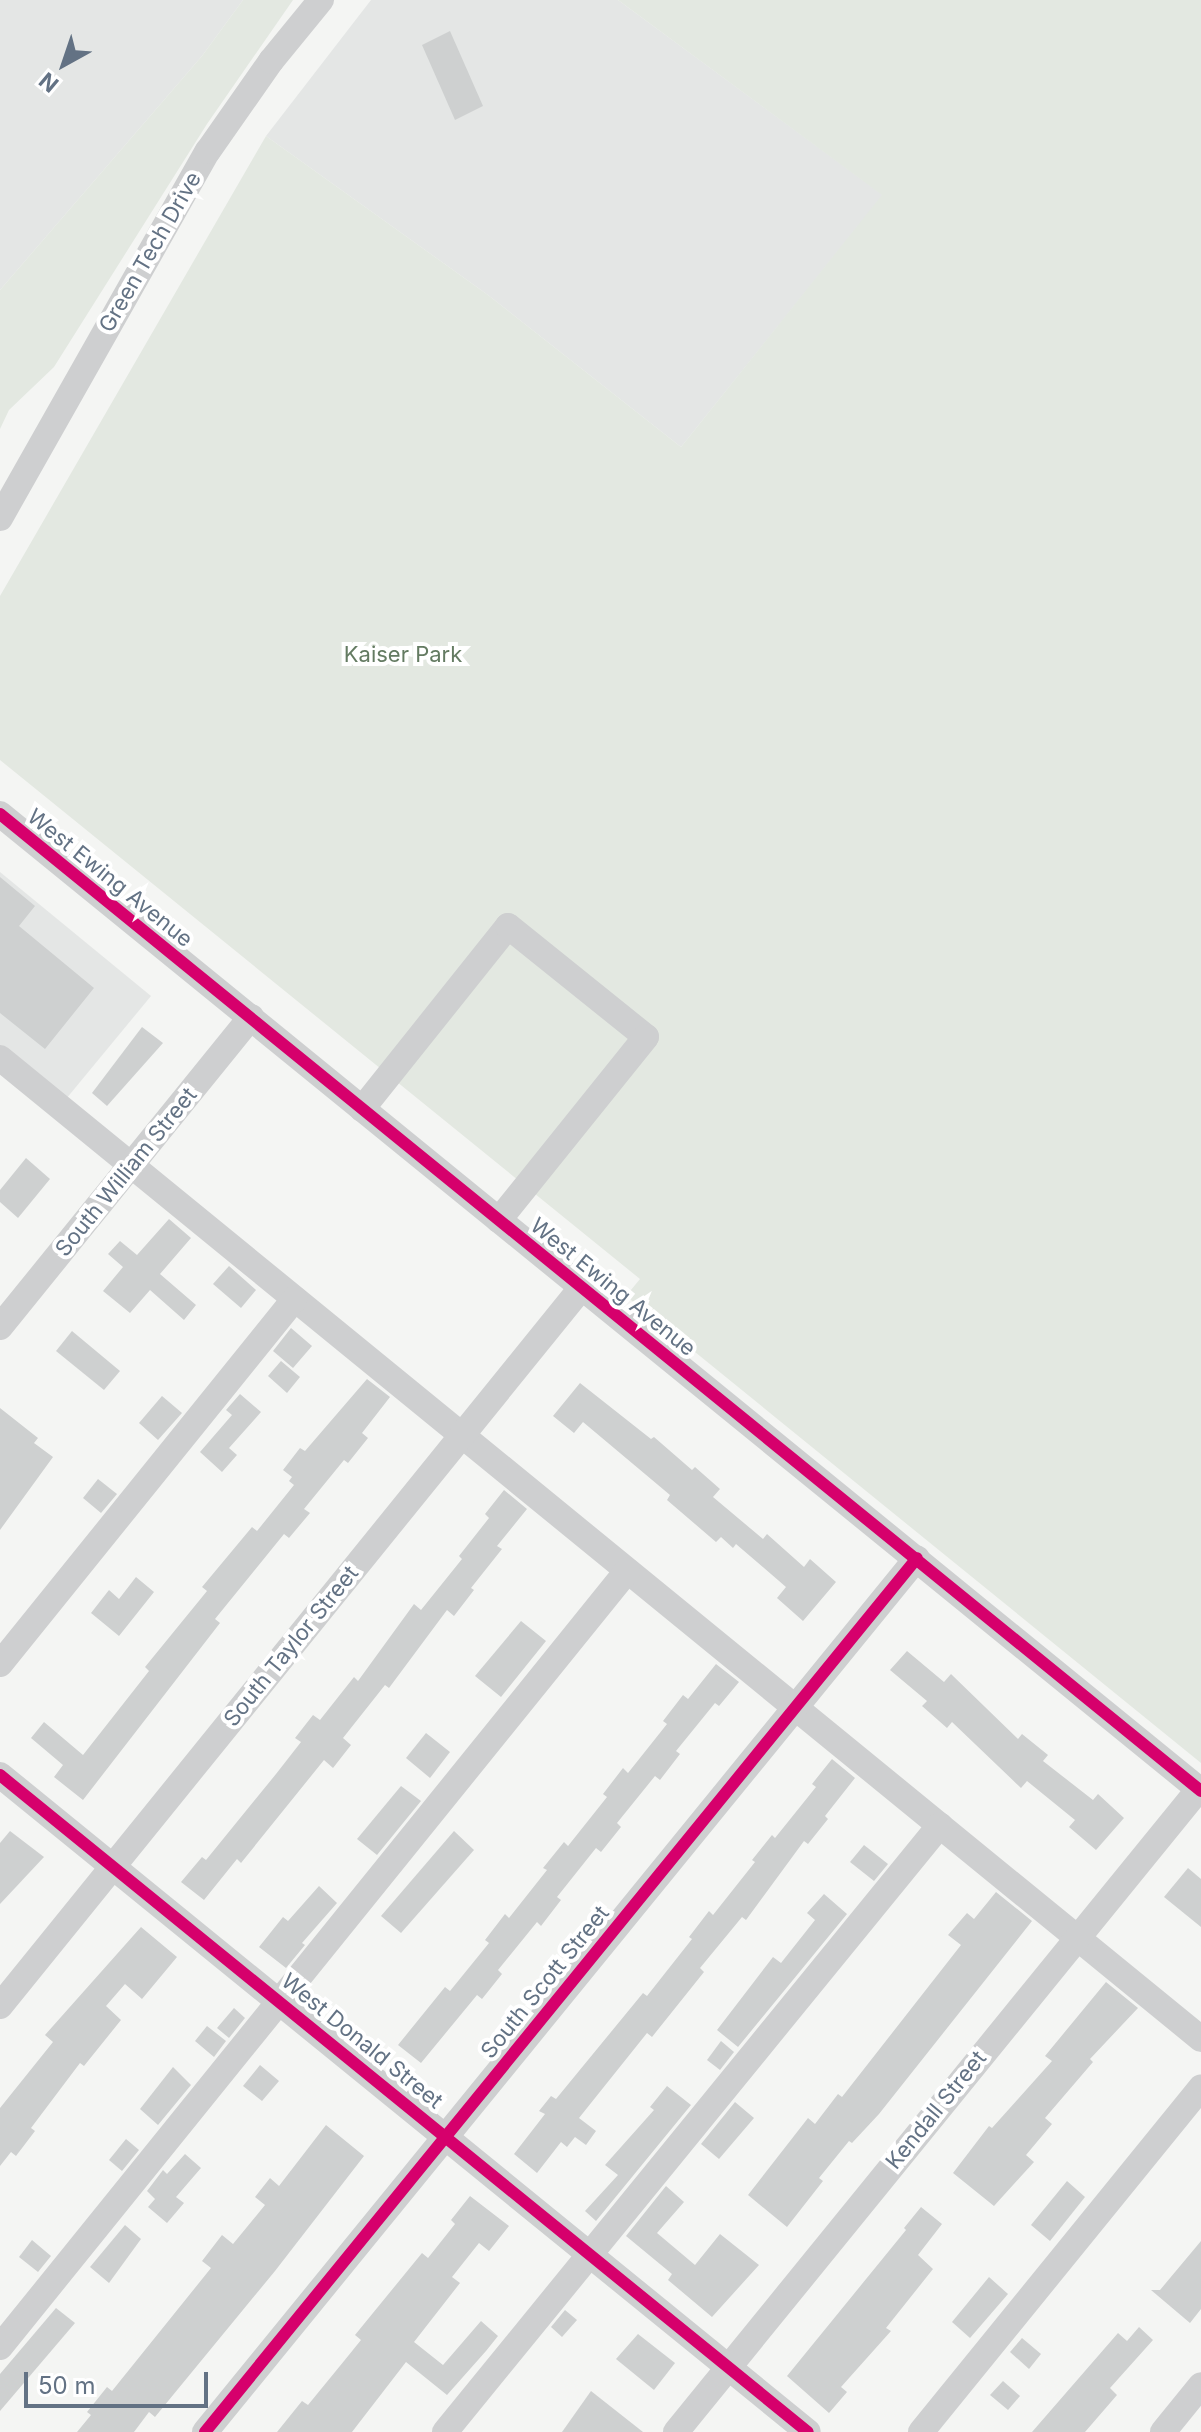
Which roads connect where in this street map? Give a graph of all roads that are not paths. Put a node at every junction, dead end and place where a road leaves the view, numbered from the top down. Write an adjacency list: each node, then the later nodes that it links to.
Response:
1 (321, 0): 2 (street, Green Tech Drive)
2 (0, 518)
3 (0, 814): 4 (street, West Ewing Avenue)
4 (251, 1017): 6 (street, West Ewing Avenue); 7 (street, South William Street)
5 (0, 1058): 7 (street)
6 (362, 1109): 8 (street, West Ewing Avenue); 8 (street)
7 (131, 1166): 10 (street); 11 (street, South William Street)
8 (499, 1220): 9 (street, West Ewing Avenue)
9 (582, 1287): 12 (street, South Taylor Street); 13 (street, West Ewing Avenue)
10 (294, 1299): 12 (street); 15 (street)
11 (0, 1327)
12 (462, 1435): 14 (street); 20 (street, South Taylor Street)
13 (917, 1558): 16 (street, South Scott Street); 18 (street, West Ewing Avenue)
14 (627, 1571): 16 (street); 22 (street)
15 (0, 1664)
16 (794, 1706): 19 (street); 26 (street, South Scott Street)
17 (0, 1775): 20 (street, West Donald Street)
18 (1200, 1790): 21 (street, Kendall Street)
19 (940, 1825): 21 (street); 27 (street)
20 (113, 1867): 22 (street, West Donald Street); 23 (street, South Taylor Street)
21 (1076, 1937): 24 (street); 29 (street, Kendall Street)
22 (281, 2001): 26 (street, West Donald Street); 28 (street)
23 (0, 2006)
24 (1201, 2039)
25 (1201, 2088): 35 (street)
26 (446, 2135): 27 (street, West Donald Street); 31 (street, South Scott Street)
27 (590, 2254): 29 (street, West Donald Street); 32 (street)
28 (0, 2347)
29 (728, 2367): 33 (street, Kendall Street); 34 (street, West Donald Street)
30 (1201, 2385): 36 (street)
31 (205, 2432)
32 (445, 2432)
33 (676, 2432)
34 (808, 2432)
35 (921, 2432)
36 (1163, 2432)

